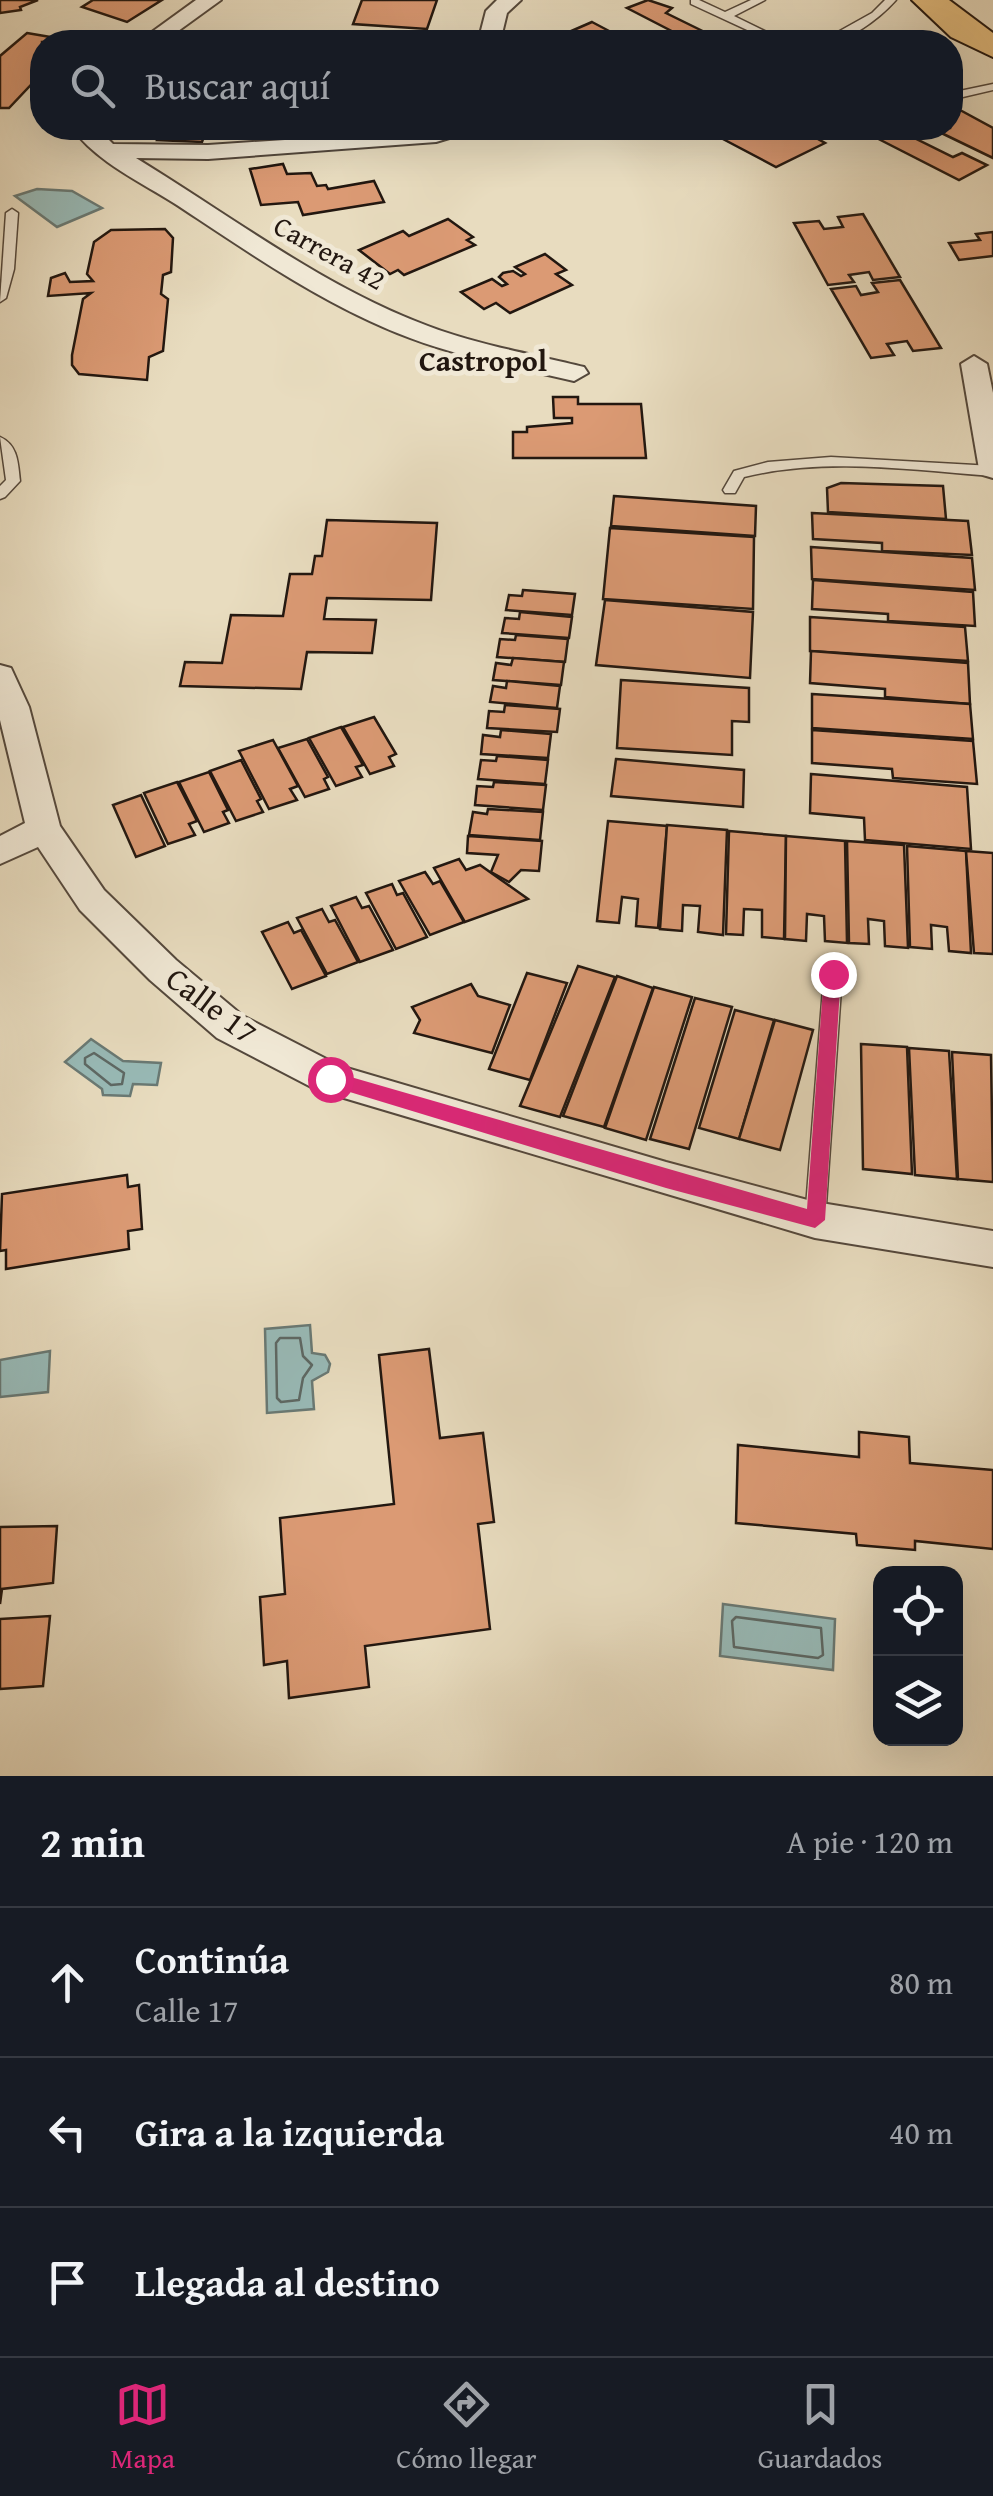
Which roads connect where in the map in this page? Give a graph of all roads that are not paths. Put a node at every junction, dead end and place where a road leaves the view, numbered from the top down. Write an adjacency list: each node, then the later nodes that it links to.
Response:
1 (210, 0): 8 (street)
2 (510, 0): 9 (street)
3 (760, 0): 7 (lane)
4 (892, 0): 11 (lane); 12 (main road)
5 (929, 0): 13 (main road)
6 (695, 2): 7 (lane)
7 (725, 16): 10 (lane)
8 (166, 30)
9 (492, 30)
10 (755, 30)
11 (849, 30)
12 (930, 30)
13 (993, 48)
14 (963, 53): 15 (main road)
15 (993, 71)
16 (993, 88): 17 (lane)
17 (963, 94)
18 (96, 140): 20 (street, Carrera 42)
19 (378, 140): 20 (street)
20 (107, 151): 24 (street, Carrera 42)
21 (12, 213): 22 (lane)
22 (0, 298)
23 (974, 364): 26 (street)
24 (574, 373)
25 (0, 441): 28 (lane)
26 (993, 470): 27 (lane)
27 (730, 490)
28 (0, 494)
29 (0, 676): 30 (street, Calle 17)
30 (44, 829): 31 (street); 33 (street, Calle 17)
31 (0, 851)
32 (833, 974): 33 (lane)
33 (815, 1220): 34 (street, Calle 17)
34 (993, 1248)

